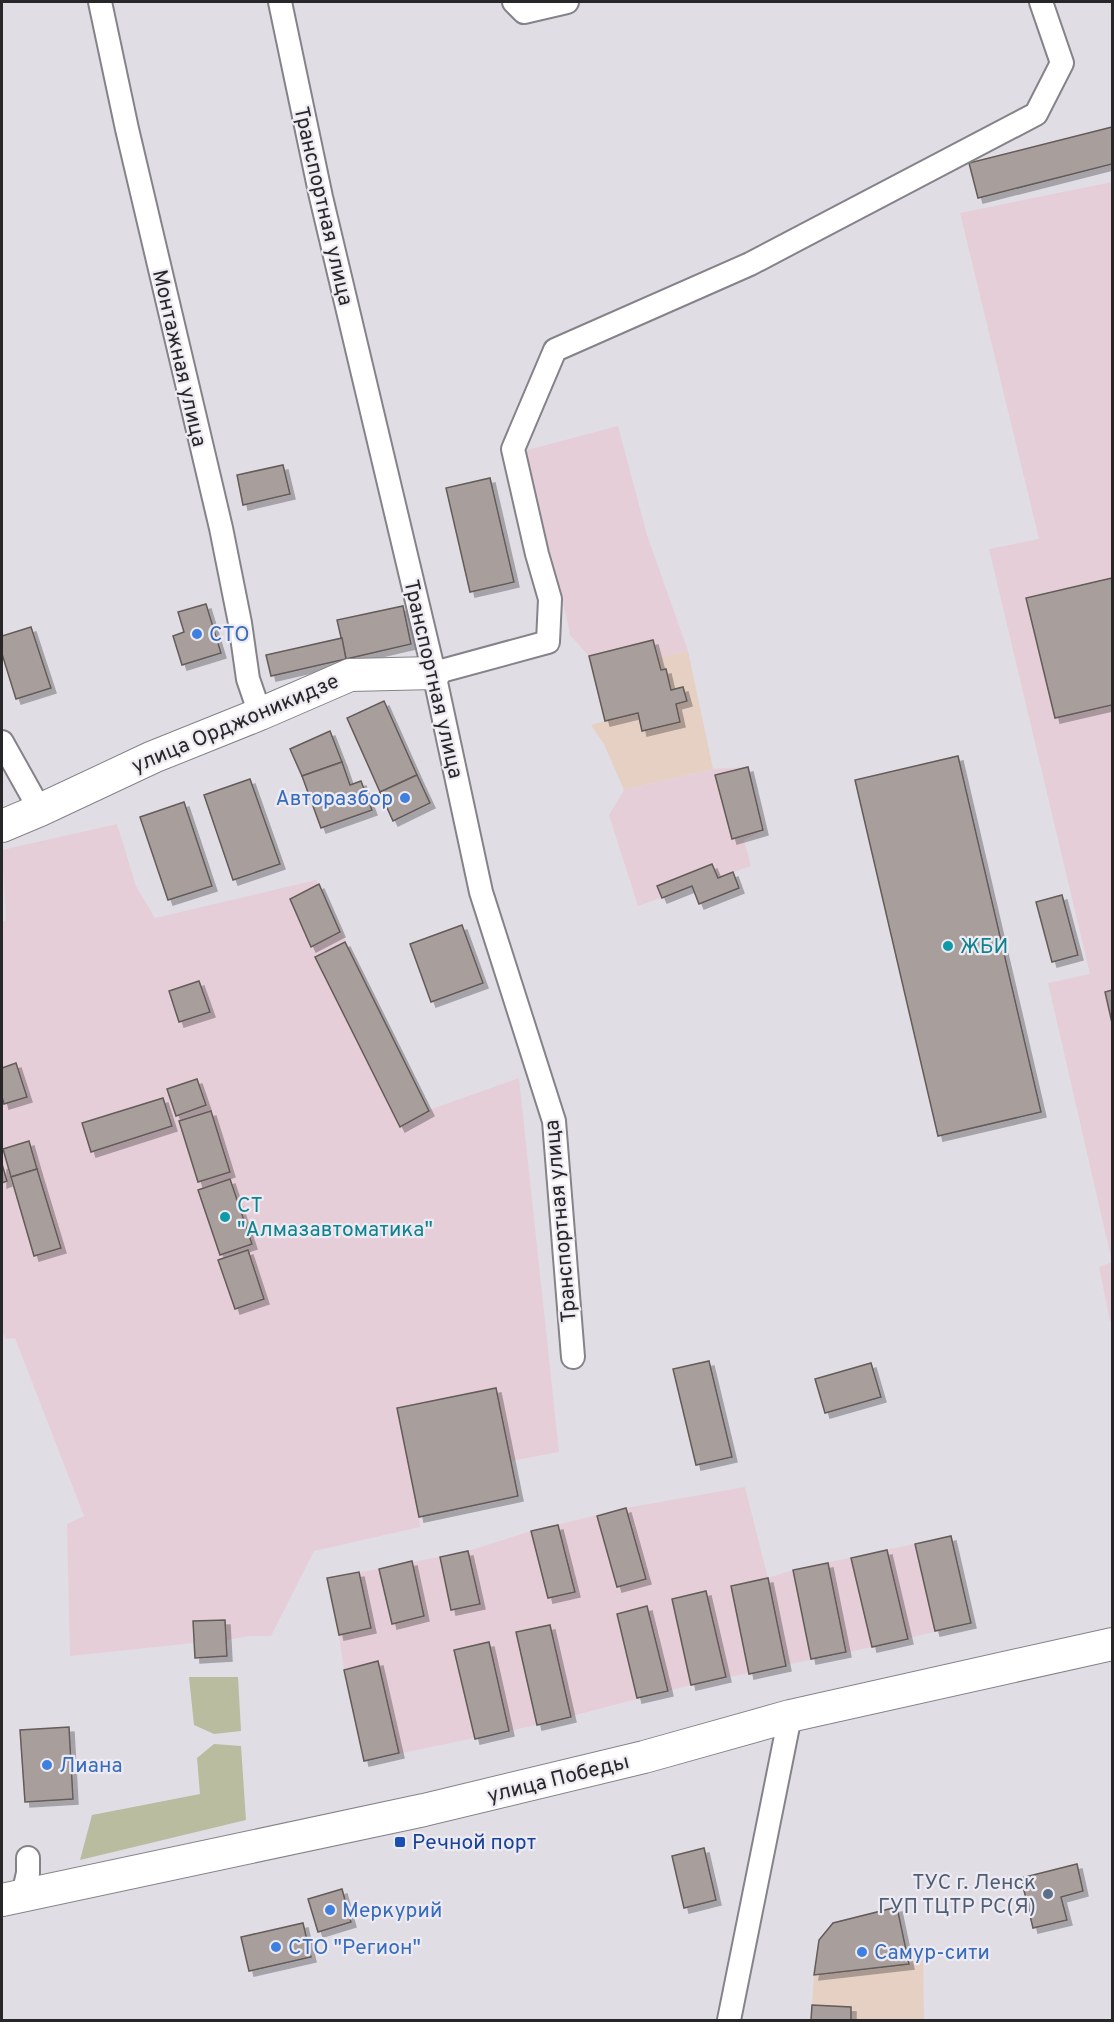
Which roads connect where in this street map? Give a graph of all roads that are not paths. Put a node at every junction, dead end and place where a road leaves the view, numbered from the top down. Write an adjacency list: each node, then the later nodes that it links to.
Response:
1 (100, 2): 7 (street, Монтажная улица)
2 (280, 2): 6 (street, Транспортная улица)
3 (514, 2): 4 (street)
4 (567, 2)
5 (1041, 2): 6 (street, улица Орджоникидзе)
6 (434, 673): 7 (main road, улица Орджоникидзе); 11 (street, Транспортная улица)
7 (260, 714): 9 (main road, улица Орджоникидзе)
8 (2, 742): 9 (street)
9 (40, 810): 10 (main road, улица Орджоникидзе)
10 (2, 826)
11 (573, 1358)
12 (1113, 1644): 13 (main road, улица Победы)
13 (790, 1716): 15 (main road, улица Победы); 16 (street)
14 (28, 1857): 15 (street)
15 (12, 1898)
16 (729, 2020)

